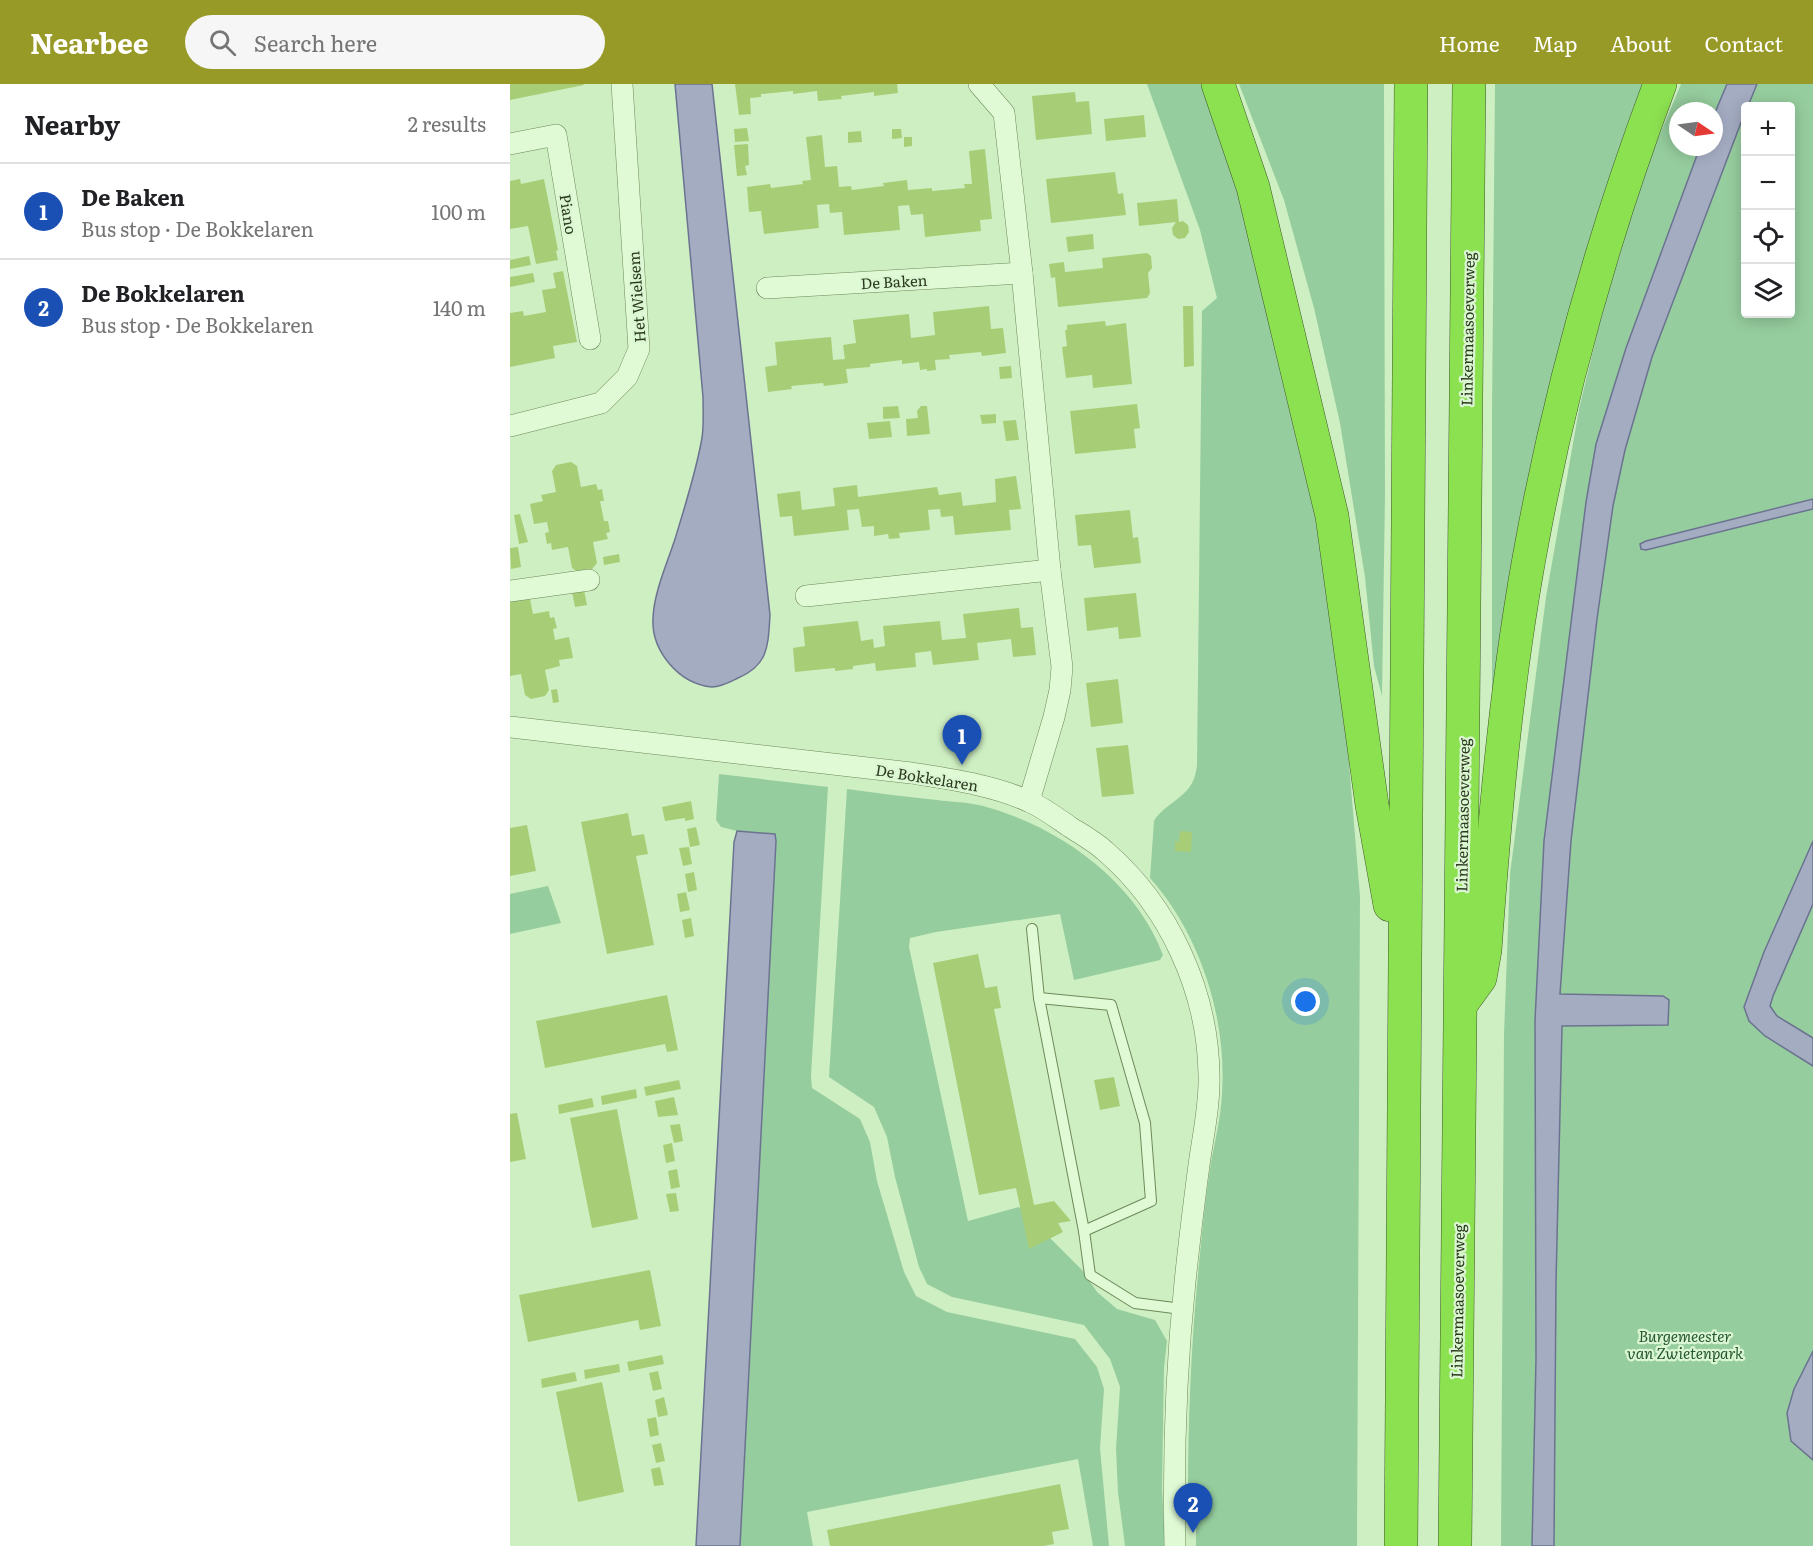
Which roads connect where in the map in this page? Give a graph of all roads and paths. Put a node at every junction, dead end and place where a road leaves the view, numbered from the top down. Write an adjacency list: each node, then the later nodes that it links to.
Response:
1 (622, 84): 11 (street, Het Wielsem)
2 (979, 84): 8 (street)
3 (1218, 84): 19 (highway)
4 (1412, 84): 19 (highway)
5 (1469, 84): 21 (highway, Linkermaasoeverweg)
6 (1660, 84): 21 (highway)
7 (510, 144): 10 (street, Piano)
8 (1022, 273): 9 (street, De Baken); 12 (street)
9 (767, 288)
10 (590, 339)
11 (510, 426)
12 (1050, 570): 15 (street); 17 (street)
13 (589, 580): 14 (street)
14 (510, 591)
15 (806, 596)
16 (510, 727): 17 (street, De Bokkelaren)
17 (1029, 801): 23 (street, De Bokkelaren)
18 (1032, 929): 20 (lane)
19 (1405, 981): 25 (highway)
20 (1039, 998): 22 (lane); 22 (lane)
21 (1460, 1006): 26 (highway, Linkermaasoeverweg)
22 (1084, 1231): 23 (lane)
23 (1182, 1309): 24 (street, De Bokkelaren)
24 (1175, 1546)
25 (1401, 1546)
26 (1455, 1546)

